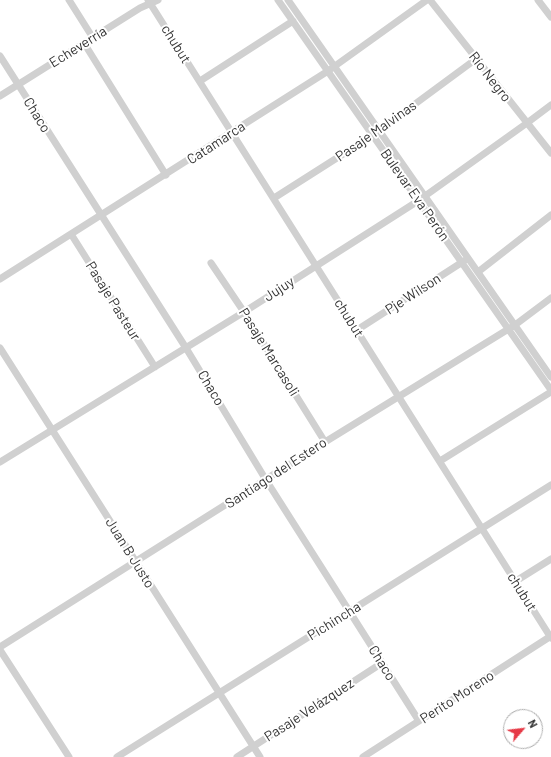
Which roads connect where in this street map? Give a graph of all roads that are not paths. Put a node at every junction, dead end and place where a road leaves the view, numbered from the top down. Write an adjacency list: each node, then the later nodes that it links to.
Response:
1 (69, 0): 11 (street)
2 (158, 0): 8 (street, Echeverría)
3 (278, 0): 10 (street, Bulevar Eva Perón)
4 (288, 0): 15 (street, Bulevar Eva Perón)
5 (427, 0): 15 (street, Catamarca)
6 (430, 0): 14 (street, Río Negro)
7 (538, 0): 9 (street)
8 (149, 2): 11 (street, Echeverría); 17 (street, chubut)
9 (551, 17)
10 (293, 21): 16 (street, Bulevar Eva Perón); 17 (street)
11 (93, 38): 12 (street, Echeverría)
12 (84, 43): 18 (street, Echeverría); 26 (street)
13 (0, 56): 18 (street, Chaco)
14 (476, 59): 21 (street, Río Negro); 22 (street, Pasaje Malvinas)
15 (334, 67): 16 (street, Catamarca); 22 (street, Bulevar Eva Perón)
16 (328, 71): 23 (street, Catamarca); 24 (street, Bulevar Eva Perón)
17 (200, 81): 23 (street, chubut)
18 (18, 84): 19 (street, Echeverría); 29 (street, Chaco)
19 (0, 96)
20 (551, 105): 21 (street, Jujuy)
21 (527, 123): 25 (street, Río Negro); 28 (street, Jujuy)
22 (379, 131): 24 (street, Pasaje Malvinas); 28 (street, Bulevar Eva Perón)
23 (232, 132): 26 (street, Catamarca); 27 (street, chubut)
24 (373, 135): 27 (street, Pasaje Malvinas); 28 (street, Bulevar Eva Perón)
25 (551, 153)
26 (166, 175): 29 (street, Catamarca)
27 (274, 198): 34 (street, chubut)
28 (422, 198): 32 (street, Bulevar Eva Perón); 34 (street, Jujuy)
29 (101, 216): 31 (street, Catamarca); 42 (street, Chaco)
30 (551, 216): 35 (street)
31 (71, 234): 36 (street, Catamarca); 43 (street, Pasaje Pasteur)
32 (465, 260): 35 (street, Bulevar Eva Perón); 39 (street, Bulevar Eva Perón); 40 (street, Pje Wilson)
33 (211, 263): 38 (street, Pasaje Marcasoli)
34 (316, 265): 38 (street, Jujuy); 40 (street, chubut)
35 (478, 272): 39 (street, Bulevar Eva Perón)
36 (0, 279)
37 (551, 298): 39 (street, Santiago del Estero)
38 (244, 312): 42 (street, Jujuy); 48 (street, Pasaje Marcasoli)
39 (511, 327): 44 (street, Bulevar Eva Perón); 45 (street, Bulevar Eva Perón); 46 (street, Santiago del Estero)
40 (357, 330): 46 (street, chubut)
41 (0, 348): 47 (street, Juan B Justo)
42 (186, 348): 43 (street, Jujuy); 51 (street, Chaco)
43 (156, 367): 47 (street, Jujuy)
44 (551, 377)
45 (551, 391): 49 (street)
46 (399, 396): 48 (street, Santiago del Estero); 49 (street, chubut)
47 (52, 430): 50 (street, Jujuy); 55 (street, Juan B Justo)
48 (325, 442): 51 (street, Santiago del Estero)
49 (440, 461): 53 (street, chubut)
50 (0, 462)
51 (266, 480): 55 (street, Santiago del Estero); 57 (street, Chaco)
52 (551, 485): 53 (street, Pichincha)
53 (482, 527): 56 (street, chubut); 57 (street, Pichincha)
54 (551, 559): 56 (street)
55 (136, 562): 59 (street, Santiago del Estero); 61 (street, Juan B Justo)
56 (516, 581): 58 (street, chubut)
57 (349, 611): 60 (street, Chaco); 61 (street, Pichincha)
58 (551, 637): 62 (street, Perito Moreno)
59 (0, 648): 64 (street)
60 (382, 664): 62 (street, Chaco); 63 (street, Pasaje Velázquez)
61 (219, 693): 63 (street, Juan B Justo); 65 (street, Pichincha)
62 (418, 722): 68 (street, Perito Moreno)
63 (253, 747): 66 (street, Pasaje Velázquez); 67 (street, Juan B Justo)
64 (69, 757)
65 (118, 757)
66 (237, 757)
67 (260, 757)
68 (363, 757)

